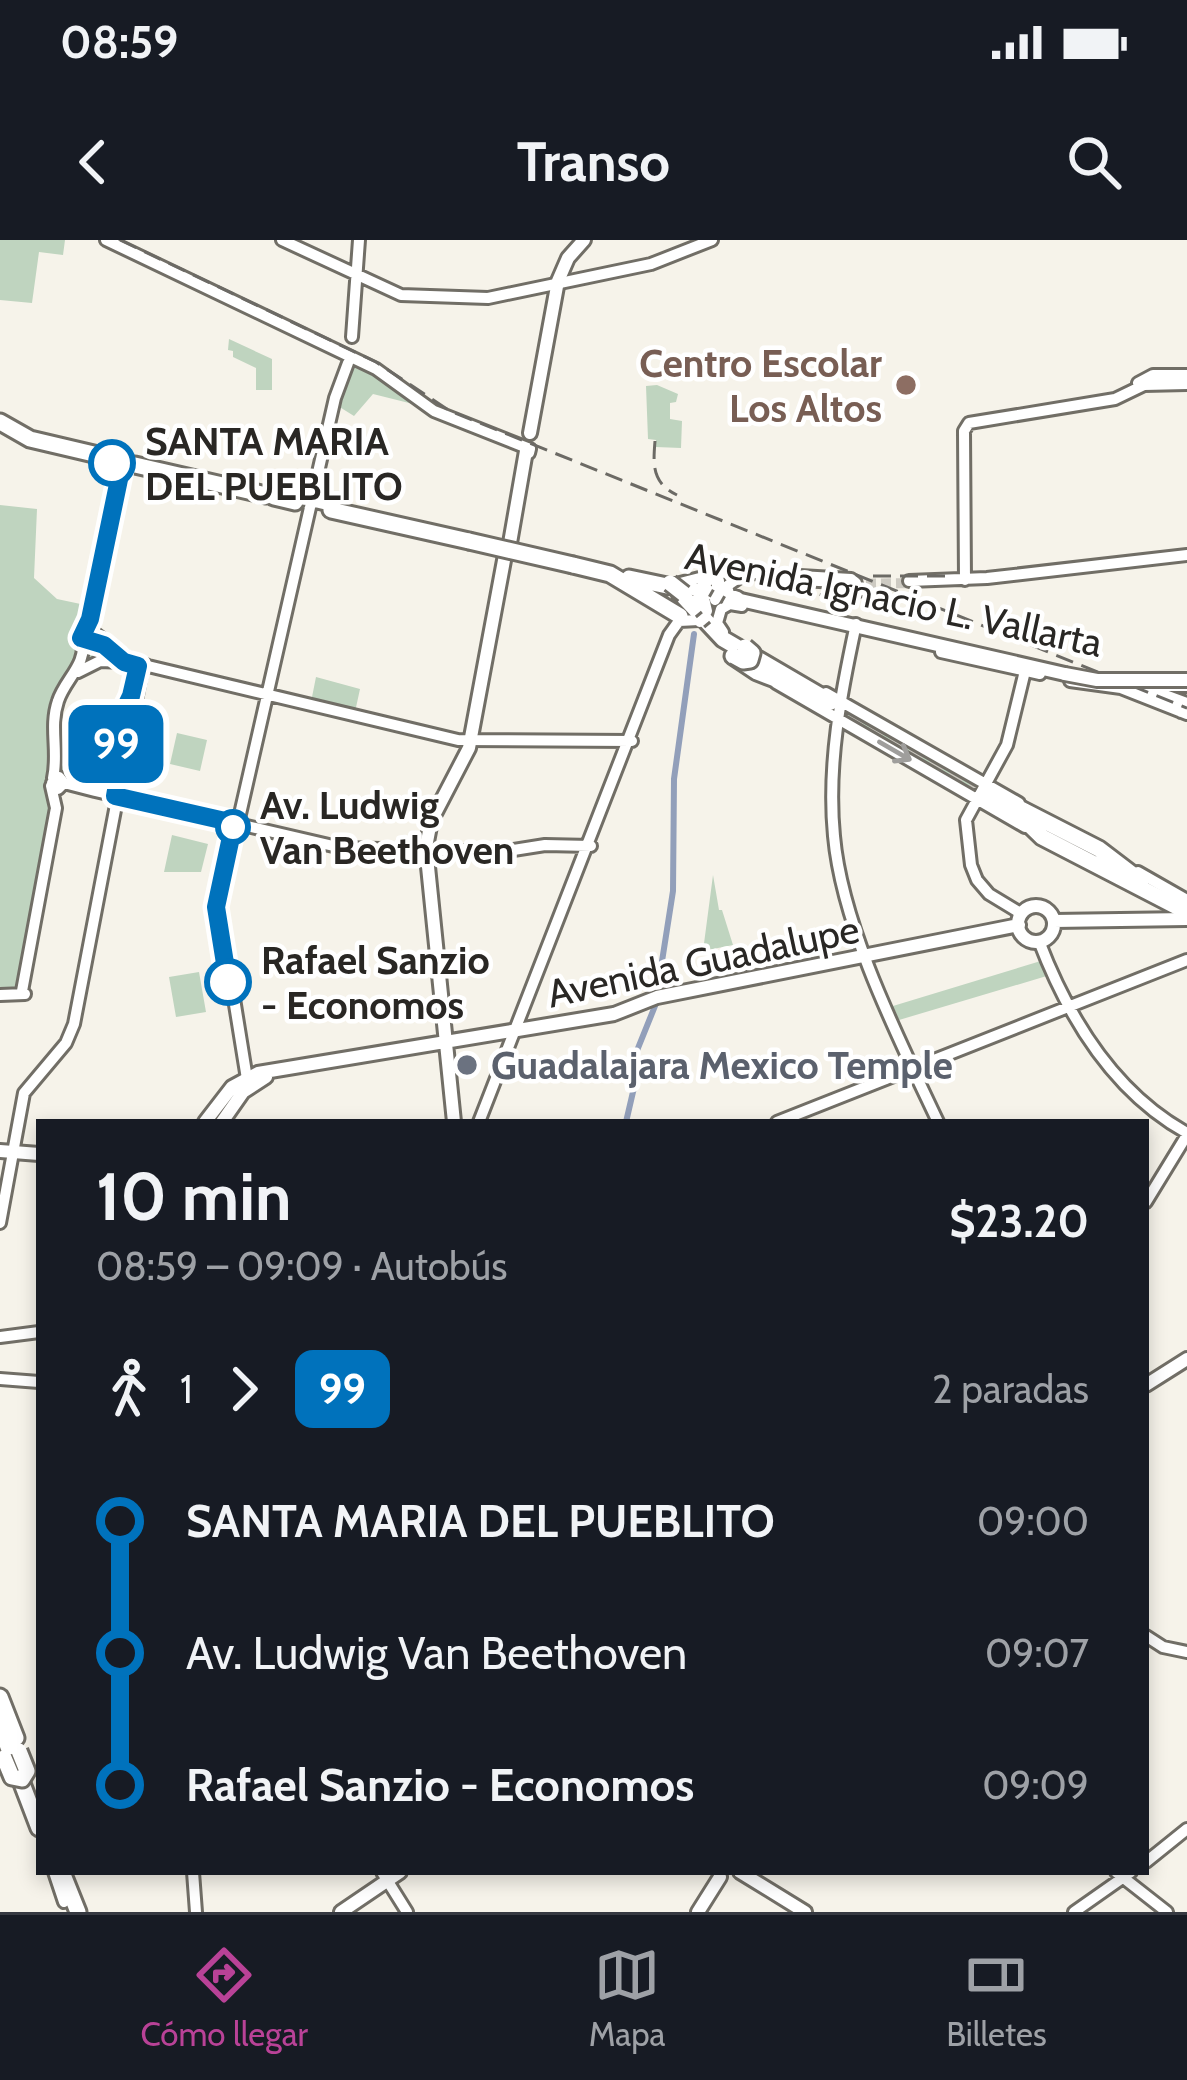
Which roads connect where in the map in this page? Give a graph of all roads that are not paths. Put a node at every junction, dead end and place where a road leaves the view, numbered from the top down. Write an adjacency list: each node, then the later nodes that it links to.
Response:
1 (106, 240): 19 (street)
2 (285, 240): 6 (street)
3 (357, 240): 6 (street)
4 (580, 240): 7 (main road)
5 (708, 240): 7 (street)
6 (354, 279): 7 (street); 10 (street)
7 (554, 283): 8 (main road); 9 (main road)
8 (547, 310): 9 (main road); 11 (main road)
9 (548, 333): 11 (main road)
10 (351, 337)
11 (541, 358): 19 (main road)
12 (347, 363): 24 (street)
13 (1187, 375): 15 (street)
14 (1187, 384): 16 (street)
15 (982, 414): 16 (street); 35 (street)
16 (967, 420): 35 (street)
17 (2, 425): 18 (highway, Avenida Ignacio L. Vallarta); 20 (street, Avenida Ignacio L. Vallarta)
18 (38, 441): 20 (highway); 21 (highway, Avenida Ignacio L. Vallarta)
19 (526, 446): 23 (main road); 29 (main road)
20 (67, 453): 21 (street, Avenida Ignacio L. Vallarta)
21 (124, 462): 22 (highway, Avenida Ignacio L. Vallarta); 22 (street, Avenida Ignacio L. Vallarta); 43 (street)
22 (194, 478): 24 (highway, Avenida Ignacio L. Vallarta); 24 (street, Avenida Ignacio L. Vallarta)
23 (516, 502): 29 (street)
24 (299, 503): 25 (highway, Avenida Ignacio L. Vallarta); 26 (street, Avenida Ignacio L. Vallarta); 27 (highway, Avenida Ignacio L. Vallarta); 55 (street); 55 (street)
25 (361, 514): 26 (highway); 28 (highway, Avenida Ignacio L. Vallarta)
26 (386, 518): 27 (street, Avenida Ignacio L. Vallarta)
27 (431, 532): 28 (highway, Avenida Ignacio L. Vallarta); 29 (street, Avenida Ignacio L. Vallarta)
28 (469, 540): 32 (highway, Avenida Ignacio L. Vallarta, bridge)
29 (508, 549): 32 (street, Avenida Ignacio L. Vallarta); 32 (street, Avenida Ignacio L. Vallarta); 59 (main road)
30 (1187, 557): 31 (street); 31 (street)
31 (1117, 564): 35 (street); 35 (street)
32 (601, 572): 36 (street, Avenida Ignacio L. Vallarta); 39 (highway); 39 (highway); 40 (main road, Avenida Ignacio L. Vallarta); 41 (highway, Avenida Ignacio L. Vallarta); 41 (main road, Avenida Ignacio L. Vallarta)
33 (743, 573): 34 (street, Avenida Ignacio L. Vallarta); 36 (street, Avenida Ignacio L. Vallarta); 40 (street, Avenida Ignacio L. Vallarta); 41 (street)
34 (782, 577): 34 (street); 38 (street)
35 (962, 577): 37 (street)
36 (649, 579): 41 (highway)
37 (909, 581)
38 (851, 583)
39 (652, 599): 41 (highway)
40 (800, 616): 41 (main road, Avenida Ignacio L. Vallarta); 41 (street, Avenida Ignacio L. Vallarta); 42 (main road, Avenida Ignacio L. Vallarta); 42 (street, Avenida Ignacio L. Vallarta)
41 (707, 617): 48 (highway); 48 (highway); 50 (street); 60 (street)
42 (858, 630): 44 (main road, Avenida Ignacio L. Vallarta); 47 (main road, Avenida Ignacio L. Vallarta); 57 (street)
43 (89, 634): 45 (street); 46 (street); 49 (street); 56 (street)
44 (956, 648): 47 (main road, Avenida Ignacio L. Vallarta); 47 (main road); 51 (street, Avenida Ignacio L. Vallarta)
45 (124, 662): 46 (street); 49 (street)
46 (142, 665): 55 (street); 63 (street)
47 (1015, 665): 51 (street, Avenida Ignacio L. Vallarta); 54 (main road, Avenida Ignacio L. Vallarta, bridge); 62 (street)
48 (760, 667): 50 (highway); 53 (highway); 57 (highway)
49 (78, 672): 56 (street)
50 (790, 672): 57 (street)
51 (1104, 678): 52 (street, Avenida Ignacio L. Vallarta); 58 (street)
52 (1135, 678): 54 (street, Avenida Ignacio L. Vallarta); 54 (street, Avenida Ignacio L. Vallarta)
53 (773, 682): 57 (street)
54 (1187, 682)
55 (266, 693): 59 (street); 64 (street)
56 (60, 698): 61 (street)
57 (837, 710): 62 (street, one-way to 62); 62 (street); 72 (street)
58 (1185, 710)
59 (474, 740): 60 (street); 66 (main road)
60 (630, 741): 65 (street)
61 (59, 781): 63 (street); 74 (street)
62 (983, 792): 67 (highway); 67 (highway); 69 (street)
63 (120, 797): 64 (street); 86 (street)
64 (236, 824): 66 (street); 79 (street)
65 (589, 846): 66 (street); 76 (street)
66 (428, 848): 77 (main road)
67 (1094, 856): 68 (street); 68 (highway)
68 (1185, 912): 70 (main road)
69 (1020, 921): 70 (main road); 71 (main road); 72 (main road, Avenida Guadalupe)
70 (1054, 923): 71 (main road)
71 (1041, 941): 75 (street)
72 (868, 957): 76 (main road, Avenida Guadalupe); 78 (street)
73 (1187, 962): 75 (street)
74 (0, 996)
75 (1069, 1008): 78 (street); 85 (street)
76 (516, 1033): 77 (main road, Avenida Guadalupe); 82 (street)
77 (448, 1044): 79 (main road, Avenida Guadalupe); 81 (main road)
78 (915, 1070): 83 (street); 84 (street)
79 (241, 1086): 80 (main road, Avenida Guadalupe)
80 (222, 1115)
81 (456, 1119)
82 (483, 1119)
83 (790, 1119)
84 (939, 1119)
85 (1185, 1131): 87 (street)
86 (10, 1148): 88 (street)
87 (1149, 1190)
88 (2, 1202): 89 (street)
89 (0, 1223)
90 (36, 1334): 91 (street)
91 (0, 1339)
92 (1187, 1360): 95 (main road)
93 (0, 1377): 94 (street)
94 (36, 1380)
95 (1149, 1384)
96 (1149, 1640): 97 (street)
97 (1187, 1654)
98 (2, 1713): 99 (highway); 100 (highway); 101 (highway)
99 (8, 1752)
100 (36, 1811)
101 (36, 1814)
102 (1187, 1827): 103 (street)
103 (1149, 1857)
104 (62, 1875): 112 (highway)
105 (195, 1875): 113 (street)
106 (1121, 1875): 111 (street)
107 (1125, 1875): 119 (street)
108 (722, 1876): 116 (main road)
109 (389, 1877): 114 (main road); 115 (street)
110 (752, 1877): 117 (main road)
111 (1087, 1904): 118 (street)
112 (73, 1905)
113 (198, 1912)
114 (345, 1912)
115 (404, 1912)
116 (699, 1912)
117 (809, 1912)
118 (1071, 1912)
119 (1170, 1912)

